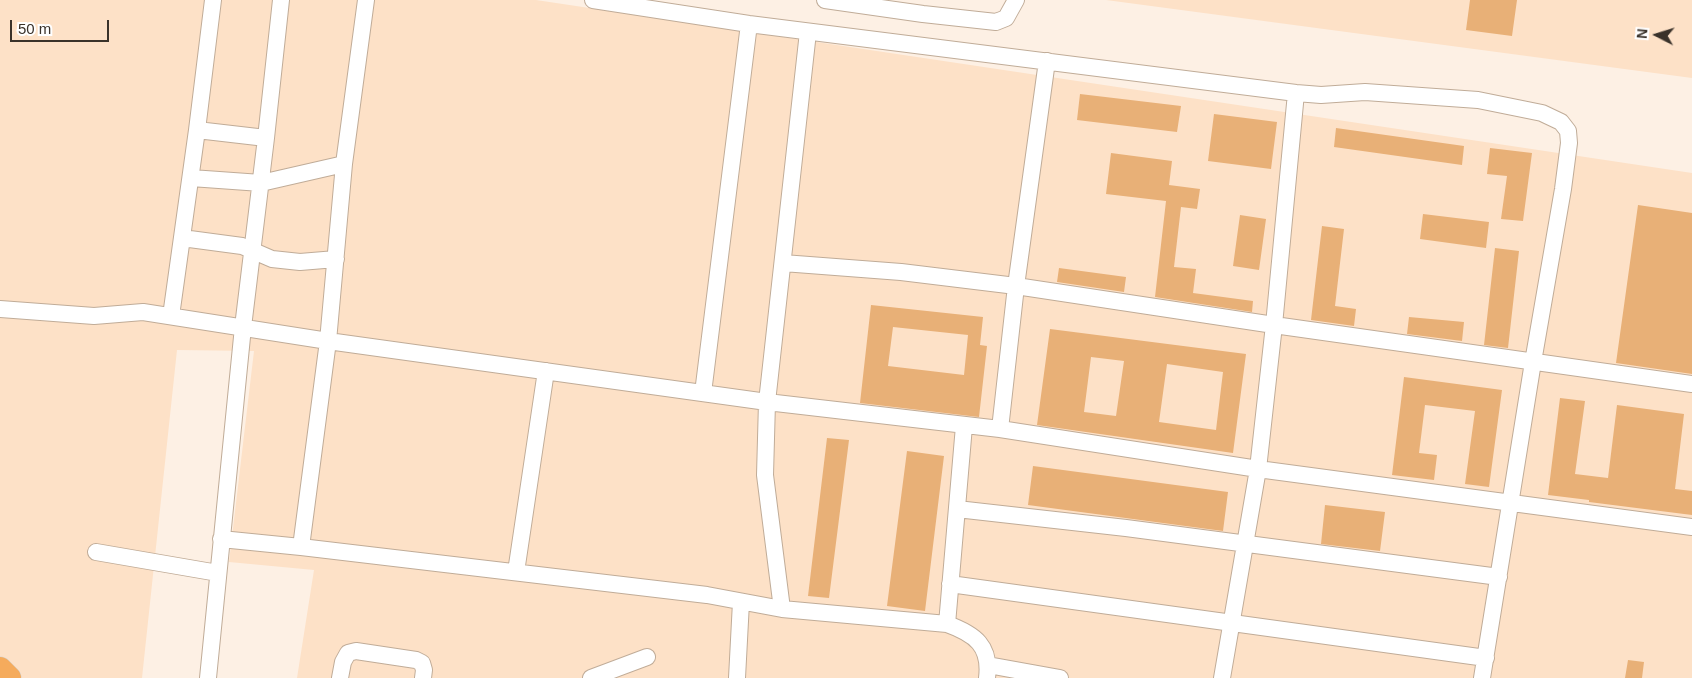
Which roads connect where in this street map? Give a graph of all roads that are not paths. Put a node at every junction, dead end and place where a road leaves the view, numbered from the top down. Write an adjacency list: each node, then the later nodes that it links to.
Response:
1 (213, 0): 12 (street)
2 (280, 0): 13 (street)
3 (366, 0): 14 (street)
4 (593, 0): 8 (street)
5 (827, 0): 7 (street)
6 (1016, 0): 7 (street)
7 (924, 7)
8 (749, 24): 9 (street); 30 (street)
9 (808, 32): 10 (street); 20 (street)
10 (1047, 61): 11 (street); 21 (street)
11 (1296, 93): 24 (street); 27 (street)
12 (198, 130): 13 (street); 15 (street)
13 (266, 138): 16 (street)
14 (344, 164): 16 (street); 19 (street)
15 (191, 178): 16 (street); 17 (street)
16 (261, 183): 18 (street)
17 (182, 238): 18 (street); 23 (street)
18 (253, 250): 19 (street); 25 (street)
19 (336, 259): 26 (street)
20 (783, 263): 21 (street); 31 (street)
21 (1016, 286): 24 (street); 33 (street)
22 (0, 309): 23 (street)
23 (171, 316): 25 (street)
24 (1274, 325): 27 (street); 34 (street)
25 (243, 327): 26 (street); 38 (street)
26 (328, 342): 28 (street); 40 (street)
27 (1533, 362): 29 (street); 35 (street)
28 (546, 371): 30 (street); 43 (street)
29 (1692, 384)
30 (703, 393): 31 (street)
31 (767, 402): 32 (street); 47 (street)
32 (964, 426): 33 (street); 36 (street)
33 (1000, 430): 34 (street)
34 (1258, 469): 35 (street); 39 (street)
35 (1511, 503): 37 (street); 44 (street)
36 (957, 509): 39 (street); 45 (street)
37 (1692, 527)
38 (221, 540): 40 (street); 42 (street)
39 (1245, 544): 44 (street); 49 (street)
40 (302, 547): 43 (street)
41 (96, 552): 42 (street)
42 (218, 572): 55 (street)
43 (516, 572): 46 (street)
44 (1499, 577): 51 (street)
45 (950, 584): 48 (street); 49 (street)
46 (741, 602): 47 (street); 59 (street)
47 (782, 609): 48 (street)
48 (947, 624): 53 (street)
49 (1232, 624): 51 (street); 61 (street)
50 (647, 657): 58 (street)
51 (1486, 658): 62 (street)
52 (0, 669): 54 (highway)
53 (987, 671): 60 (street)
54 (9, 678)
55 (208, 678)
56 (340, 678): 57 (street)
57 (423, 678)
58 (591, 678)
59 (736, 678)
60 (1060, 678)
61 (1222, 678)
62 (1482, 678)

